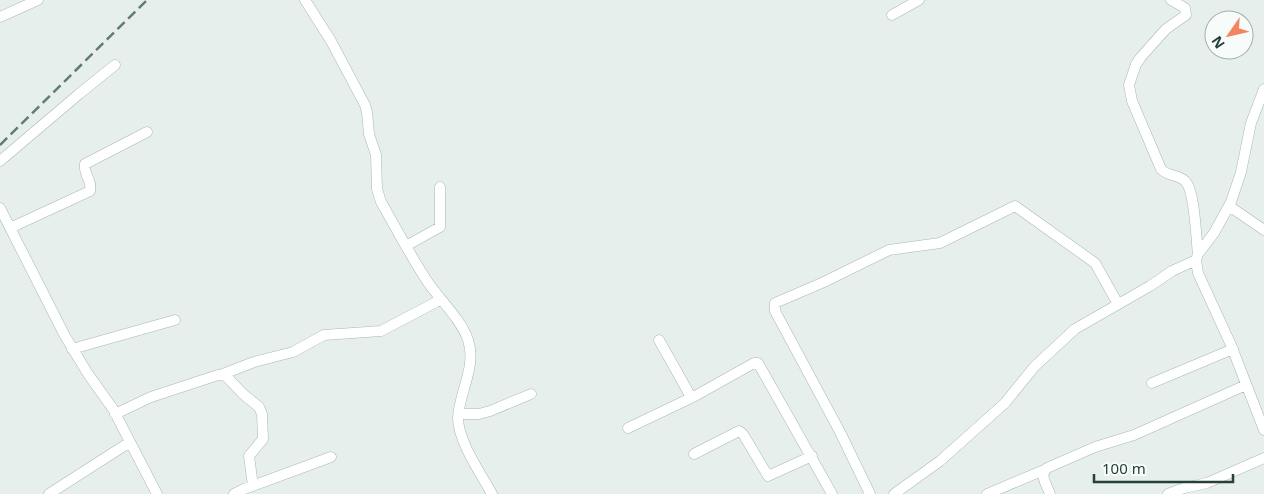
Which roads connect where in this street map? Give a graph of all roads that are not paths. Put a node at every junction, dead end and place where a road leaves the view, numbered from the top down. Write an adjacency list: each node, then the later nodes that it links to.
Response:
1 (38, 0): 6 (street)
2 (305, 0): 16 (street)
3 (919, 0): 5 (street)
4 (1171, 0): 17 (street)
5 (892, 15)
6 (0, 17)
7 (115, 65): 10 (street)
8 (1264, 90): 12 (street)
9 (147, 132): 14 (street)
10 (0, 161)
11 (440, 187): 16 (street)
12 (1229, 206): 15 (street); 17 (street)
13 (0, 208): 14 (street)
14 (10, 228): 22 (street)
15 (1264, 230)
16 (406, 246): 18 (street)
17 (1197, 257): 19 (street); 23 (street)
18 (440, 300): 24 (street); 30 (street)
19 (1118, 304): 45 (street); 46 (street)
20 (174, 320): 22 (street)
21 (660, 340): 28 (street)
22 (72, 349): 29 (street)
23 (1233, 349): 25 (street); 26 (street)
24 (223, 374): 29 (street); 39 (street)
25 (1152, 383)
26 (1246, 385): 32 (street); 38 (street)
27 (531, 394): 30 (street)
28 (691, 397): 31 (street); 35 (street)
29 (115, 414): 33 (street)
30 (459, 414): 43 (street)
31 (628, 428)
32 (1264, 430)
33 (130, 442): 40 (street); 41 (street)
34 (694, 454): 35 (street)
35 (812, 456): 44 (street)
36 (331, 457): 39 (street)
37 (1264, 458): 49 (street)
38 (1044, 470): 47 (street); 48 (street)
39 (253, 486): 42 (street)
40 (49, 494)
41 (157, 494)
42 (234, 494)
43 (492, 494)
44 (832, 494)
45 (870, 494)
46 (894, 494)
47 (986, 494)
48 (1050, 494)
49 (1168, 494)

